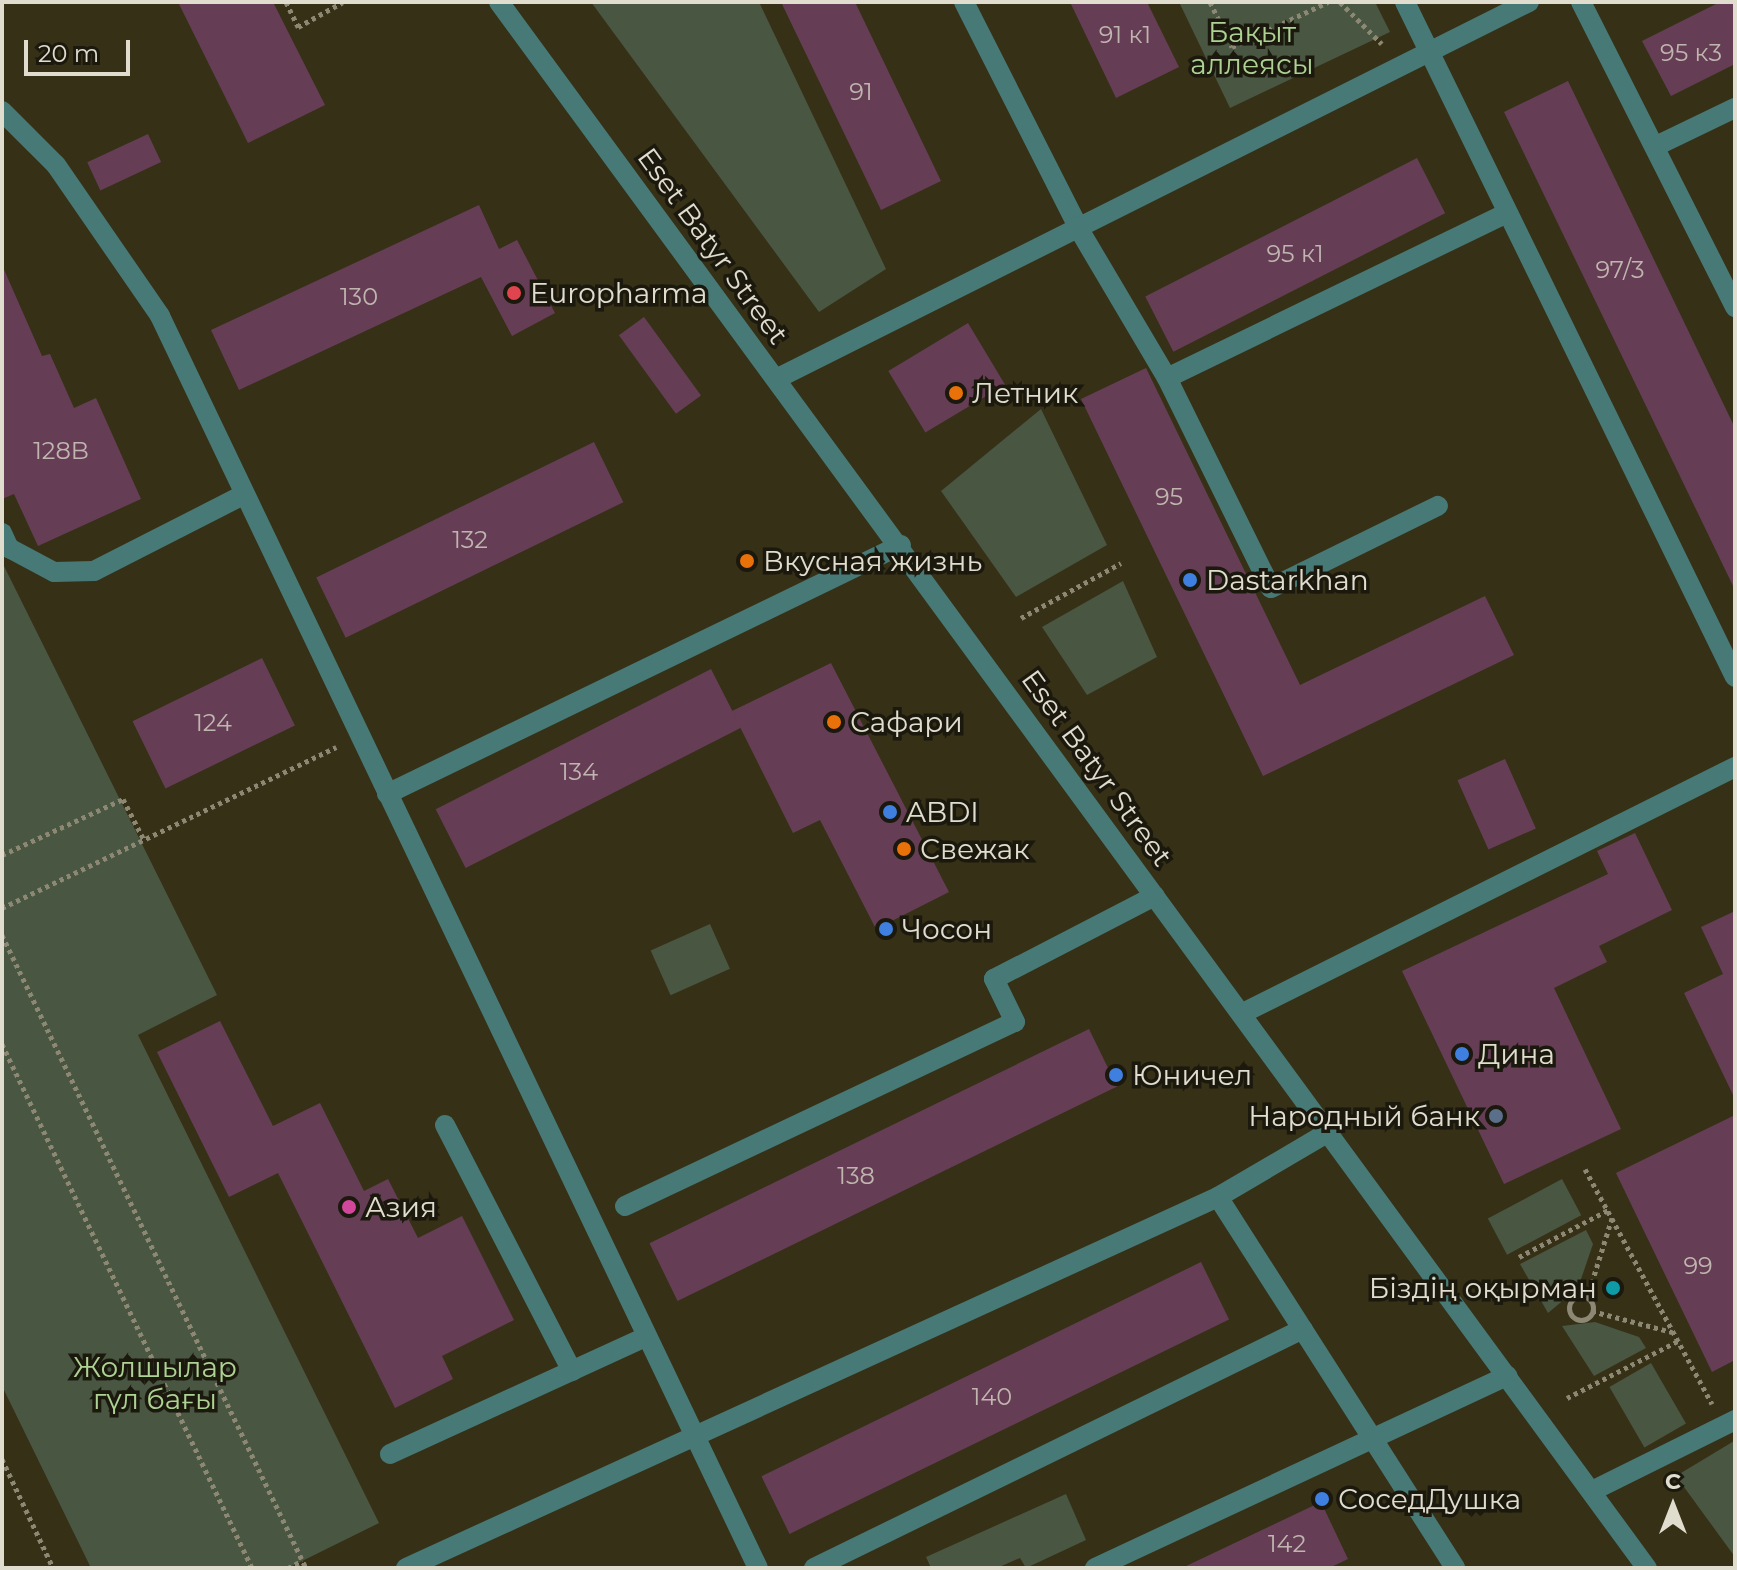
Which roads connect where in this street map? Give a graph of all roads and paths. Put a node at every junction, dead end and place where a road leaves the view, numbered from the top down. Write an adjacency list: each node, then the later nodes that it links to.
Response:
1 (286, 2): 2 (path)
2 (343, 2)
3 (499, 2): 20 (street, Eset Batyr Street)
4 (964, 2): 17 (street)
5 (1210, 2): 6 (path)
6 (1328, 2)
7 (1340, 2): 12 (path)
8 (1405, 2): 11 (street)
9 (1529, 2): 11 (street)
10 (1581, 2): 15 (street)
11 (1429, 52): 12 (street); 16 (street)
12 (1403, 66): 17 (street)
13 (1735, 108): 15 (street)
14 (2, 111): 21 (street)
15 (1656, 146): 18 (street)
16 (1507, 213): 19 (street); 27 (street)
17 (1080, 231): 19 (street); 20 (street)
18 (1735, 307)
19 (1167, 378): 22 (street)
20 (776, 379): 24 (street, Eset Batyr Street)
21 (245, 494): 23 (street); 28 (street)
22 (1438, 506)
23 (2, 533)
24 (901, 545): 30 (street); 33 (street, Eset Batyr Street)
25 (1121, 563): 26 (path)
26 (1021, 618)
27 (1735, 677)
28 (360, 736): 30 (street); 31 (path)
29 (1735, 767): 36 (street)
30 (387, 794): 50 (street)
31 (144, 840): 32 (path); 34 (path)
32 (2, 855)
33 (1155, 896): 36 (street, Eset Batyr Street); 42 (street)
34 (2, 908)
35 (2, 935): 61 (path)
36 (1241, 1014): 39 (street, Eset Batyr Street)
37 (2, 1044): 63 (path)
38 (445, 1125): 52 (street)
39 (1327, 1133): 41 (street); 53 (street, Eset Batyr Street)
40 (1585, 1169): 43 (path)
41 (1218, 1197): 48 (street); 56 (street)
42 (625, 1206)
43 (1608, 1210): 44 (path); 45 (path)
44 (1612, 1218): 46 (path); 49 (path)
45 (1519, 1257)
46 (1587, 1298): 47 (path); 47 (path)
47 (1592, 1311): 49 (path)
48 (1303, 1329): 57 (street); 68 (street)
49 (1673, 1332): 51 (path)
50 (646, 1337): 52 (street); 56 (street)
51 (1678, 1341): 54 (path); 55 (path)
52 (572, 1371): 58 (street)
53 (1507, 1376): 57 (street); 60 (street, Eset Batyr Street)
54 (1567, 1398)
55 (1729, 1422): 60 (street)
56 (693, 1437): 66 (street); 67 (street)
57 (1373, 1438): 69 (street); 70 (street)
58 (390, 1454)
59 (2, 1459): 62 (path)
60 (1592, 1491): 71 (street, Eset Batyr Street)
61 (302, 1561): 64 (path); 65 (path)
62 (53, 1568)
63 (252, 1568)
64 (288, 1568)
65 (306, 1568)
66 (406, 1568)
67 (758, 1568)
68 (814, 1568)
69 (1095, 1568)
70 (1455, 1568)
71 (1647, 1568)

